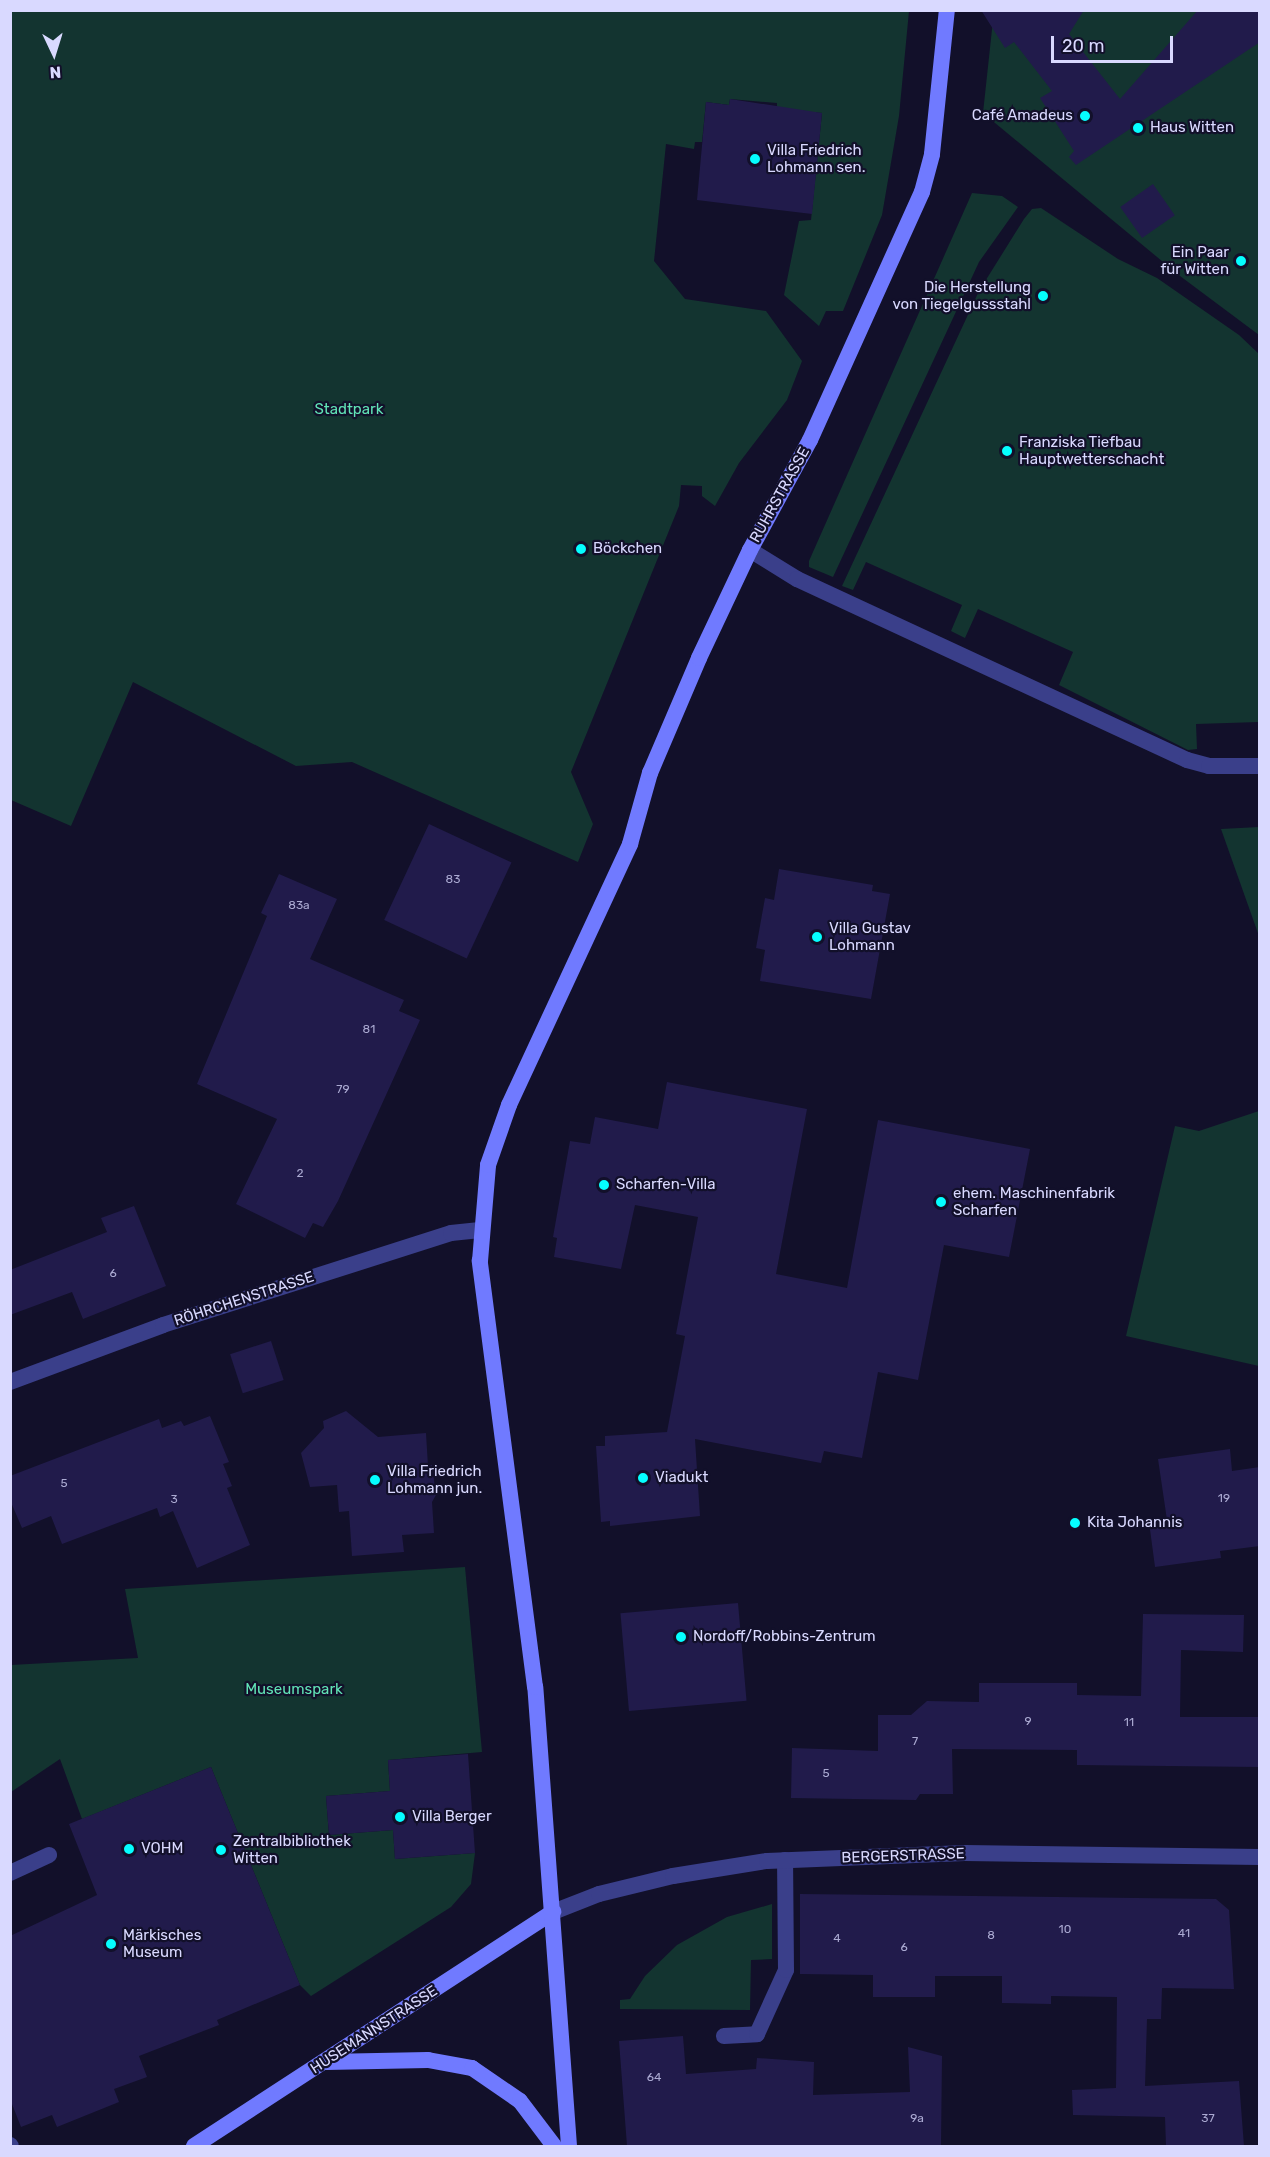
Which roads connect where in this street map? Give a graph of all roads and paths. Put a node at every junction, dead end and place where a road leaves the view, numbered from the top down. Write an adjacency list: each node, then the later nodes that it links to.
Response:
1 (947, 10): 2 (main road, RUHRSTRASSE)
2 (750, 550): 3 (street); 4 (main road, RUHRSTRASSE)
3 (1260, 766)
4 (480, 1230): 5 (street, RÖHRCHENSTRASSE); 10 (main road, RUHRSTRASSE)
5 (10, 1382)
6 (49, 1855): 9 (street)
7 (1260, 1857): 8 (street, BERGERSTRASSE)
8 (785, 1860): 10 (street, BERGERSTRASSE); 11 (street)
9 (10, 1873)
10 (553, 1912): 12 (main road, HUSEMANNSTRASSE); 15 (main road, RUHRSTRASSE)
11 (724, 2036)
12 (325, 2062): 13 (main road, HUSEMANNSTRASSE); 14 (main road)
13 (194, 2146)
14 (554, 2146)
15 (569, 2146)

